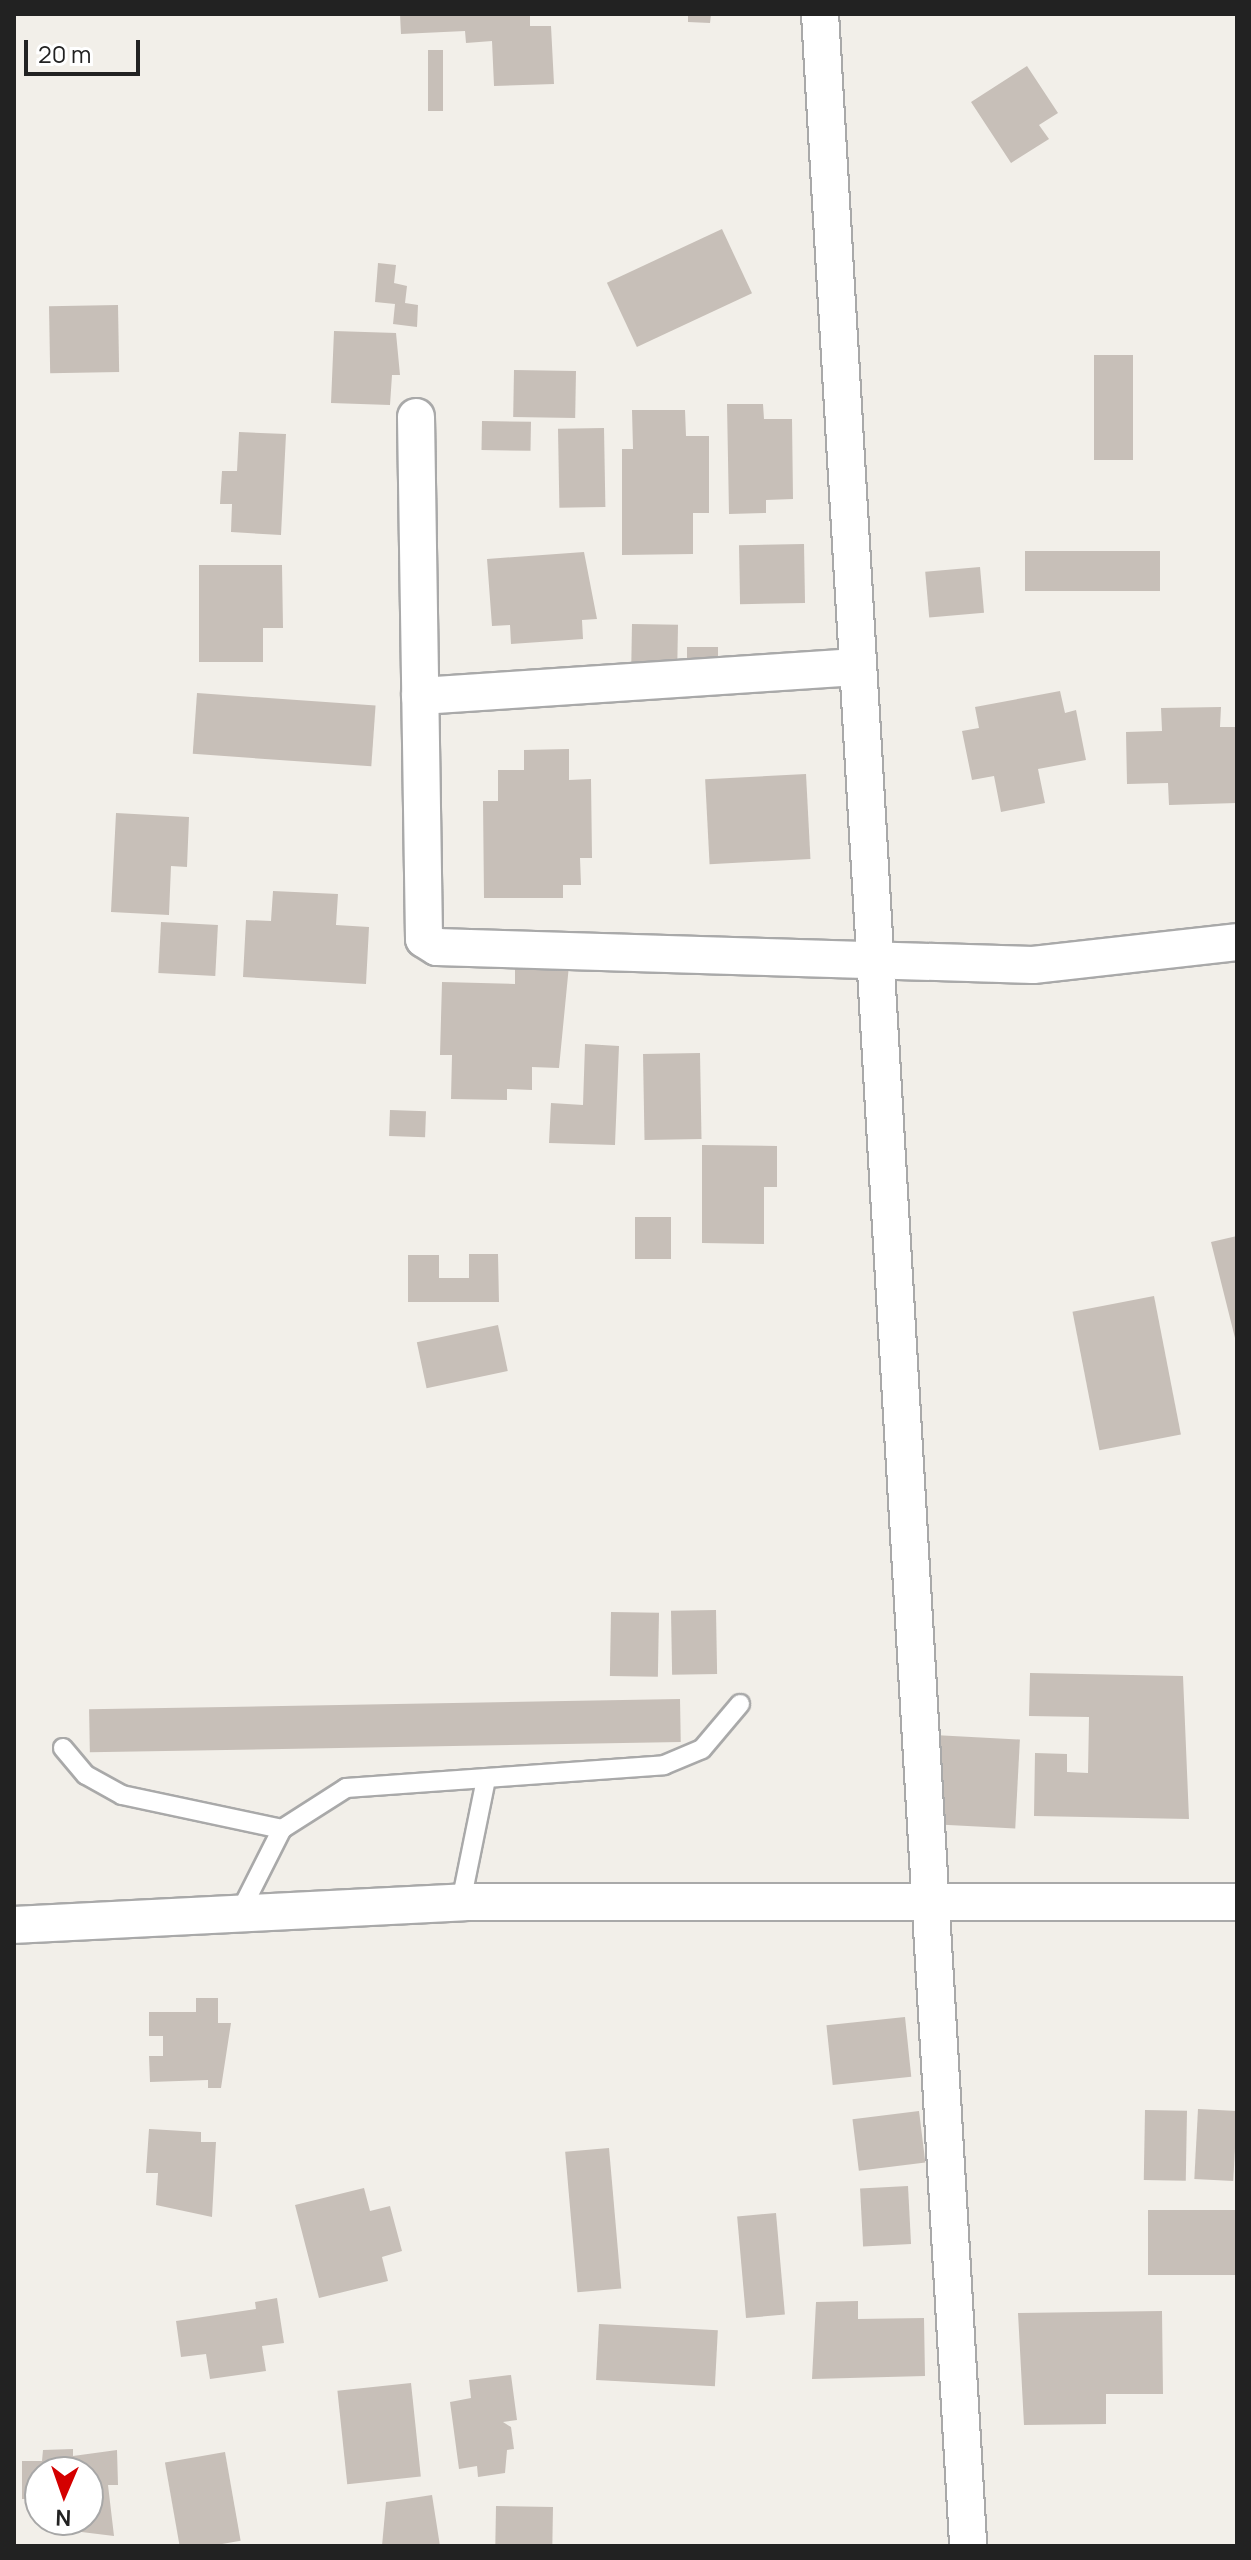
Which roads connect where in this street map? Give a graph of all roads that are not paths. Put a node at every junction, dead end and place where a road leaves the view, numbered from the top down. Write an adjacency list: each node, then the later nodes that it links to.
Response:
1 (820, 14): 3 (street)
2 (416, 417): 4 (street)
3 (857, 667): 4 (street); 6 (street)
4 (420, 696): 6 (street)
5 (1237, 942): 6 (street)
6 (878, 958): 11 (street)
7 (740, 1704): 9 (lane)
8 (63, 1748): 10 (lane)
9 (486, 1779): 10 (lane); 12 (lane)
10 (282, 1829): 14 (lane)
11 (927, 1901): 12 (street); 13 (street); 16 (street)
12 (461, 1902): 14 (street)
13 (1237, 1902)
14 (240, 1912): 15 (street)
15 (14, 1925)
16 (968, 2546)

